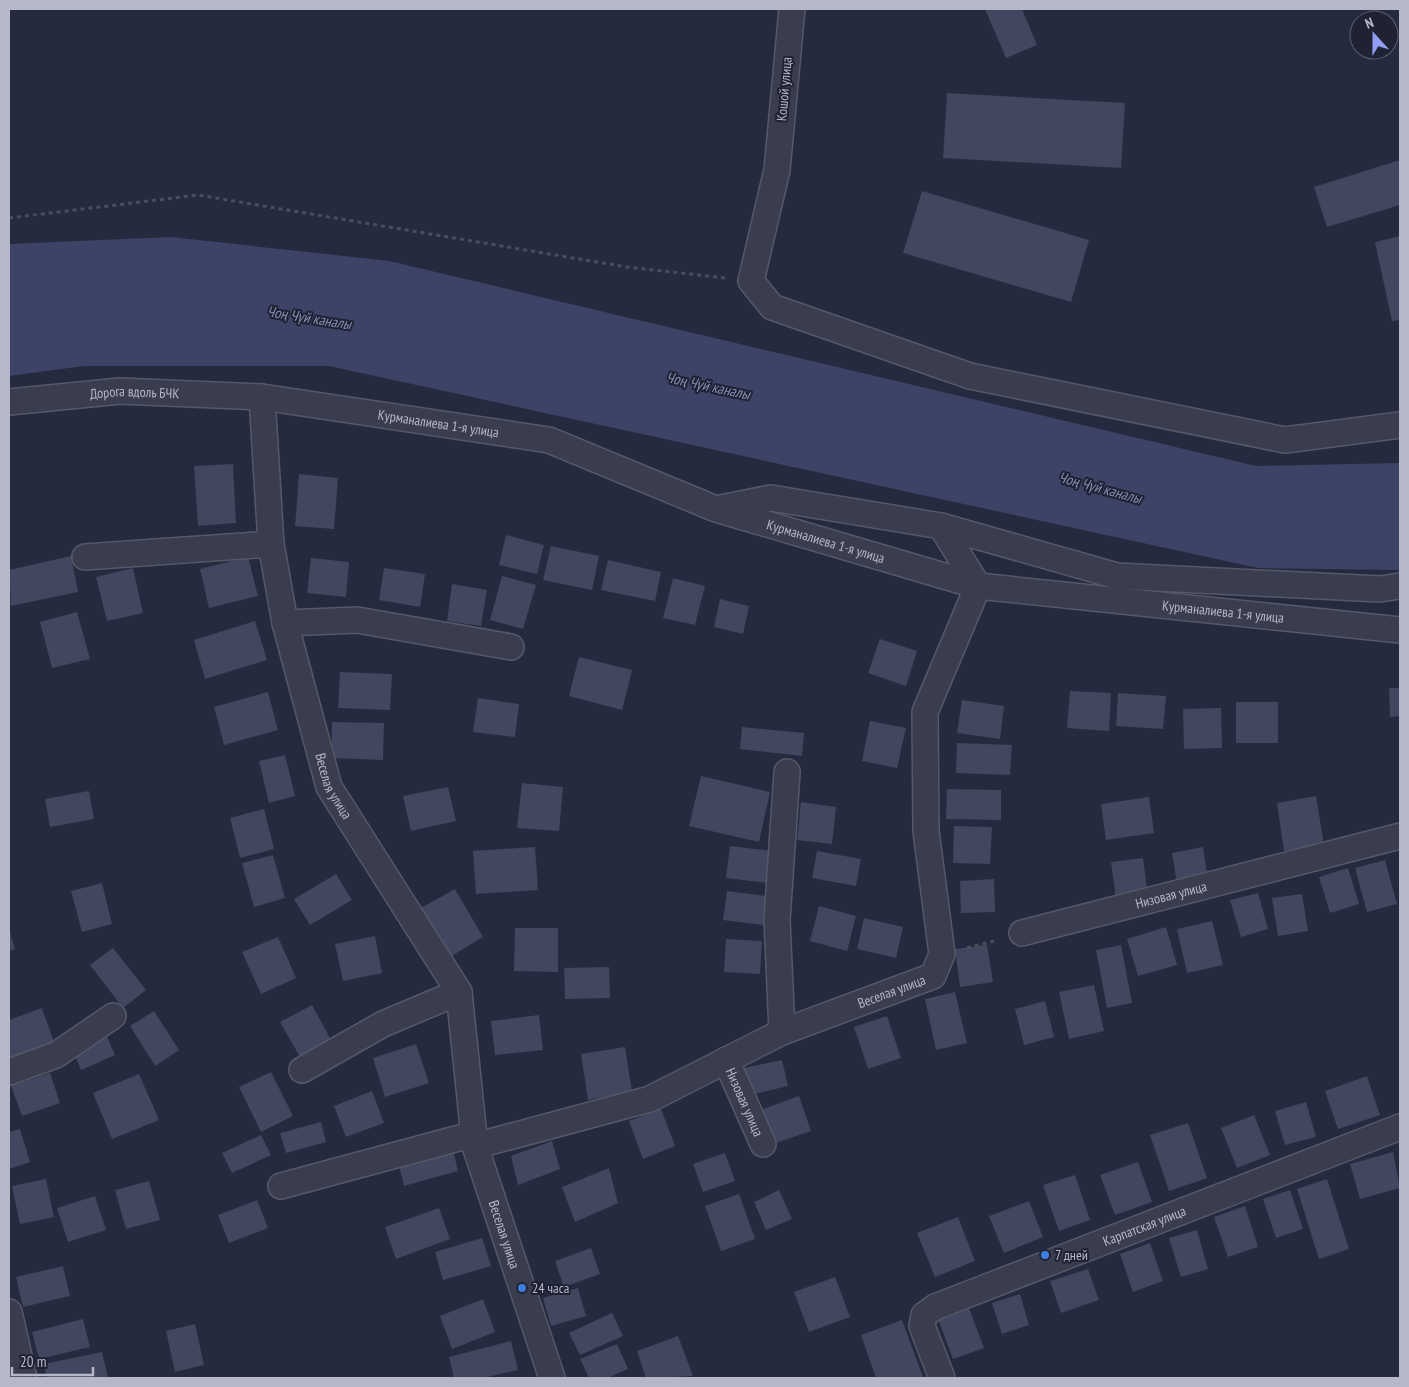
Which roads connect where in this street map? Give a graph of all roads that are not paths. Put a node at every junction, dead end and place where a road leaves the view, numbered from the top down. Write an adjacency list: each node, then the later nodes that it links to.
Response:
1 (792, 9): 4 (street, Кошой улица)
2 (262, 397): 3 (street, Дорога вдоль БЧК); 5 (street, Курманалиева 1-я улица); 7 (street, Веселая улица)
3 (9, 402)
4 (1400, 425)
5 (716, 509): 6 (street); 9 (street, Курманалиева 1-я улица)
6 (941, 526): 9 (street); 10 (street)
7 (270, 544): 8 (street); 12 (street, Веселая улица)
8 (85, 557)
9 (978, 586): 13 (street, Курманалиева 1-я улица); 20 (street, Веселая улица)
10 (1390, 588): 11 (street)
11 (1400, 604)
12 (285, 623): 14 (street); 18 (street, Веселая улица)
13 (1400, 630)
14 (512, 648)
15 (787, 772): 20 (street)
16 (1400, 836): 17 (street, Низовая улица)
17 (1022, 934)
18 (458, 992): 22 (street); 25 (street, Веселая улица)
19 (113, 1016): 23 (street)
20 (782, 1032): 21 (street, Веселая улица)
21 (726, 1060): 25 (street, Веселая улица); 26 (street, Низовая улица)
22 (302, 1070)
23 (9, 1072)
24 (1400, 1127): 31 (street, Карпатская улица)
25 (474, 1140): 27 (street); 30 (street, Веселая улица)
26 (763, 1144)
27 (281, 1186)
28 (9, 1312): 29 (street)
29 (24, 1378)
30 (552, 1378)
31 (942, 1378)

